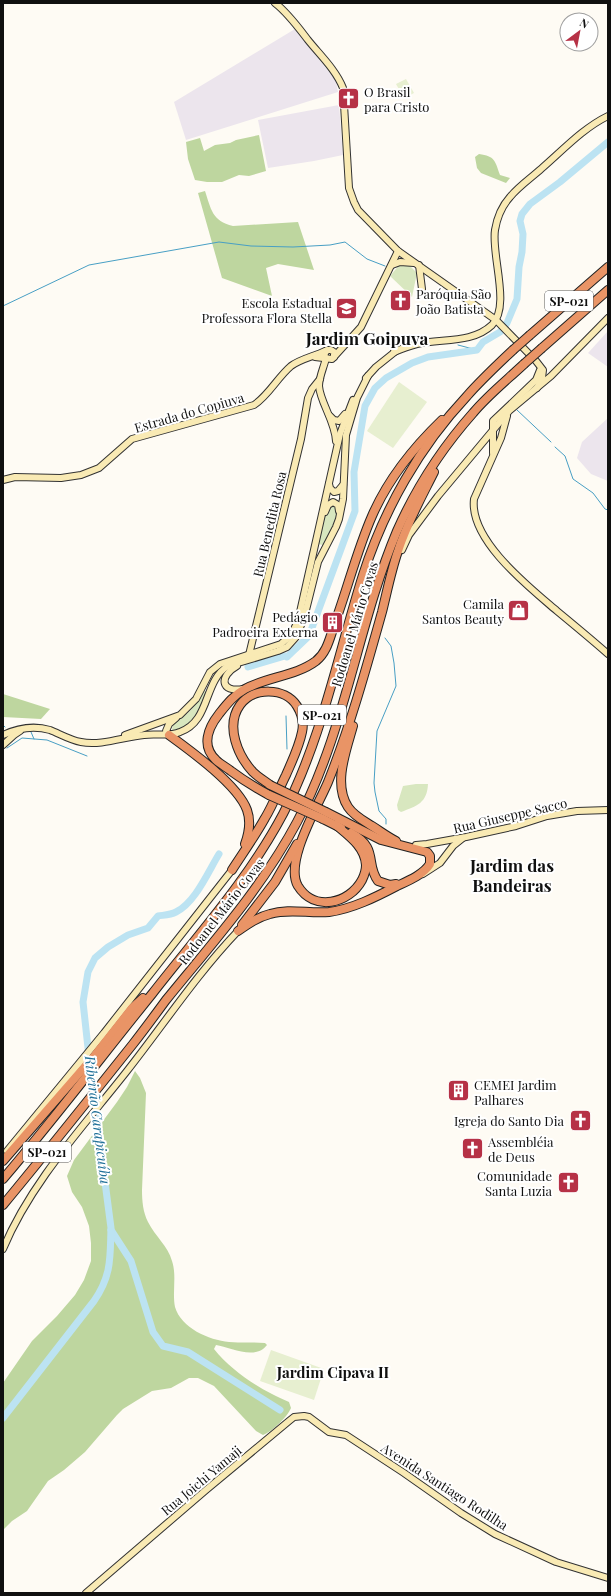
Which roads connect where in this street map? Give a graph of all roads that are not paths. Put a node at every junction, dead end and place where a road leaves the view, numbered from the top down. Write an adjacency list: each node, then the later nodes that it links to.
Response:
1 (275, 3): 3 (main road)
2 (608, 116): 10 (main road)
3 (398, 251): 4 (main road); 5 (main road)
4 (392, 264): 5 (main road); 11 (main road, Estrada do Copiuva)
5 (418, 264): 7 (main road); 10 (main road)
6 (608, 267): 17 (highway, Rodoanel Mário Covas / SP-021, bridge)
7 (422, 289)
8 (608, 290): 25 (highway, Rodoanel Mário Covas / SP-021, bridge)
9 (608, 318): 15 (main road)
10 (496, 320): 12 (main road); 13 (main road)
11 (329, 355): 14 (main road, Rua Benedita Rosa); 28 (main road, Estrada do Copiuva)
12 (536, 361): 15 (main road); 22 (main road)
13 (368, 376): 18 (main road); 30 (main road)
14 (320, 379): 16 (main road, Rua Benedita Rosa); 20 (main road, Rua Benedita Rosa)
15 (537, 388): 19 (main road)
16 (320, 392): 20 (main road, Rua Benedita Rosa); 21 (main road)
17 (465, 397): 34 (highway); 60 (highway, Rodoanel Mário Covas / SP-021)
18 (350, 406): 21 (main road); 24 (main road)
19 (509, 411): 22 (main road); 23 (main road)
20 (305, 412): 36 (main road, Rua Benedita Rosa)
21 (330, 416): 24 (main road); 26 (main road)
22 (493, 429): 23 (main road); 27 (main road); 33 (main road)
23 (503, 429): 27 (main road)
24 (340, 434): 26 (main road); 30 (main road)
25 (448, 443): 33 (highway); 64 (highway, Rodoanel Mário Covas / SP-021)
26 (336, 452): 29 (main road)
27 (493, 456): 38 (main road)
28 (3, 480)
29 (329, 480): 30 (main road); 32 (main road)
30 (343, 484): 31 (main road)
31 (339, 519): 32 (main road); 39 (main road)
32 (321, 520): 37 (main road)
33 (393, 570): 40 (highway)
34 (337, 617)
35 (333, 629): 41 (highway)
36 (253, 641): 37 (main road); 39 (main road, Rua Benedita Rosa)
37 (261, 651): 39 (main road)
38 (608, 654)
39 (247, 658): 41 (main road); 42 (main road); 44 (main road)
40 (367, 667): 52 (highway); 55 (highway)
41 (246, 688): 49 (highway)
42 (180, 715): 44 (main road); 46 (main road)
43 (29, 727): 45 (main road); 46 (main road); 47 (main road)
44 (169, 735): 46 (main road); 48 (highway)
45 (3, 736)
46 (117, 739)
47 (3, 745)
48 (185, 747): 49 (highway); 57 (highway)
49 (251, 785): 51 (highway, bridge)
50 (608, 810): 54 (main road, Rua Giuseppe Sacco)
51 (324, 816): 53 (highway); 55 (highway); 57 (highway, bridge)
52 (311, 820): 53 (highway); 59 (highway)
53 (336, 825): 58 (highway)
54 (466, 836): 56 (main road, Rua Giuseppe Sacco); 58 (main road)
55 (402, 844): 56 (highway); 58 (highway)
56 (416, 845)
57 (232, 870): 61 (main road)
58 (410, 880): 59 (highway)
59 (238, 931): 65 (main road)
60 (152, 992): 62 (highway); 63 (highway, Rodoanel Mário Covas / SP-021)
61 (3, 1156)
62 (3, 1161)
63 (3, 1180)
64 (3, 1205)
65 (3, 1248)
66 (339, 1433): 67 (main road, Avenida Santiago Rodilha); 68 (main road, Rua Joichi Yamaji)
67 (608, 1578)
68 (86, 1593)

